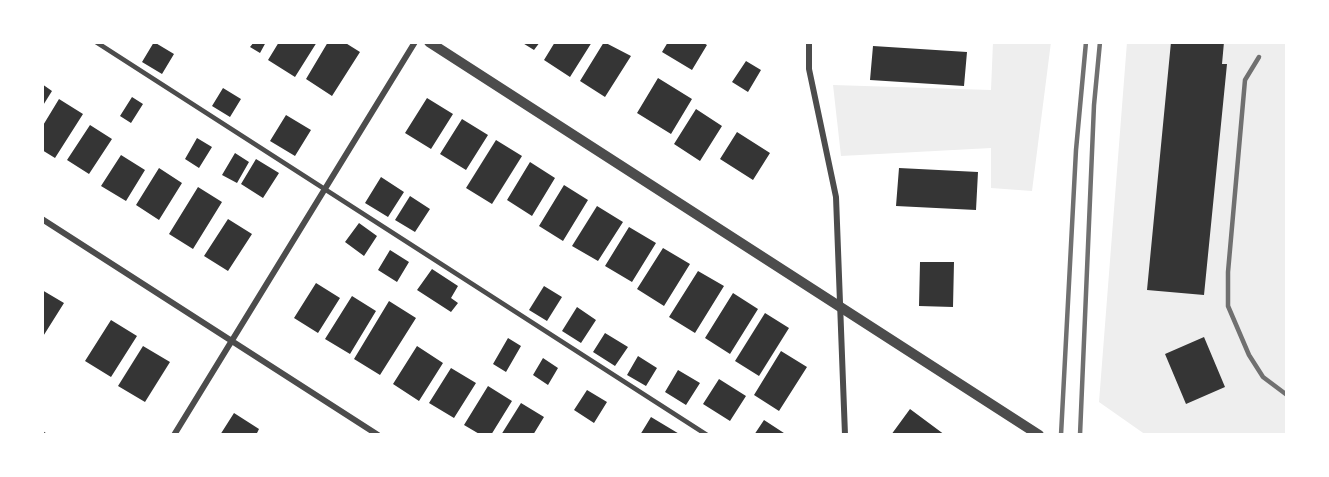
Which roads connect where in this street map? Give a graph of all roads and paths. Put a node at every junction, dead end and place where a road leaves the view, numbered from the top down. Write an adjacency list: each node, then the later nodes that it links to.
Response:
1 (96, 42): 5 (lane)
2 (415, 42): 5 (street)
3 (429, 42): 7 (street)
4 (809, 42): 7 (street)
5 (325, 188): 8 (street); 11 (lane)
6 (42, 219): 8 (street)
7 (842, 306): 12 (street); 13 (street)
8 (231, 340): 9 (street); 10 (street)
9 (174, 435)
10 (378, 435)
11 (707, 435)
12 (844, 435)
13 (1039, 435)

